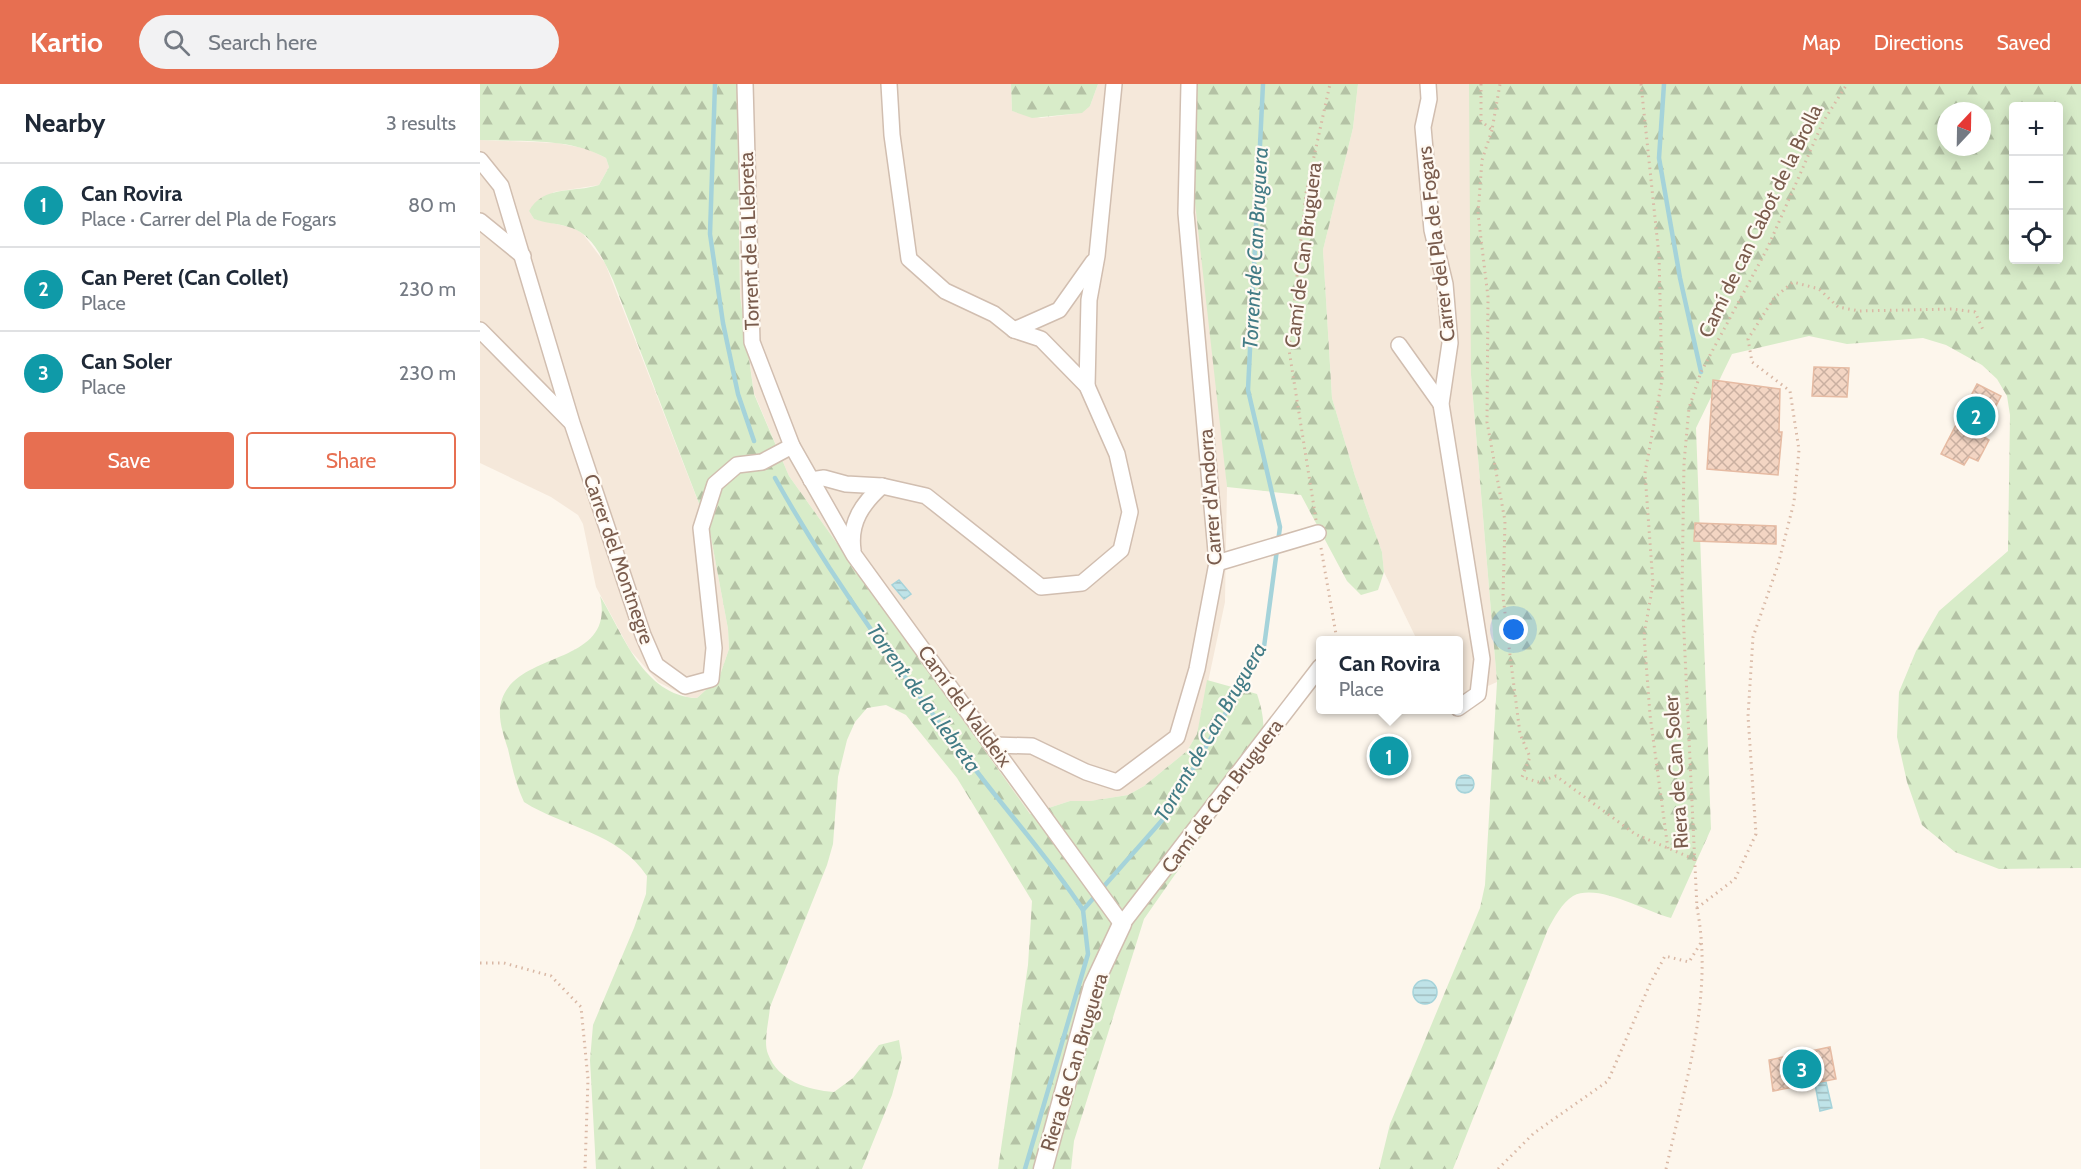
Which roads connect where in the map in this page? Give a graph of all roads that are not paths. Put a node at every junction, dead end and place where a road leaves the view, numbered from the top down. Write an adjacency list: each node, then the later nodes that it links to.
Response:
1 (745, 84): 16 (street, Torrent de la Llebreta)
2 (889, 84): 11 (street)
3 (1114, 84): 9 (street)
4 (1189, 84): 21 (street, Carrer d'Andorra)
5 (1428, 84): 14 (street, Carrer del Pla de Fogars)
6 (480, 160): 8 (street, Carrer del Montnegre)
7 (480, 221): 8 (street)
8 (523, 256): 15 (street, Carrer del Montnegre)
9 (1097, 256): 11 (street); 13 (street)
10 (480, 330): 15 (street)
11 (1014, 330): 13 (street)
12 (1399, 345): 14 (street, Carrer del Pla de Fogars)
13 (1087, 386): 18 (street)
14 (1442, 404): 23 (street, Carrer del Pla de Fogars)
15 (572, 423): 16 (street, Carrer del Montnegre)
16 (792, 446): 17 (street, Torrent de la Llebreta)
17 (811, 480): 18 (street); 20 (street, Torrent de la Llebreta)
18 (882, 486): 20 (street)
19 (1318, 533): 21 (street)
20 (854, 555): 24 (street, Camí del Valldeix)
21 (1217, 563): 24 (street, Carrer d'Andorra)
22 (1316, 673): 25 (street, Camí de Can Bruguera)
23 (1463, 704)
24 (994, 745): 25 (street, Camí del Valldeix)
25 (1122, 924): 26 (street, Riera de Can Bruguera)
26 (1043, 1169)

